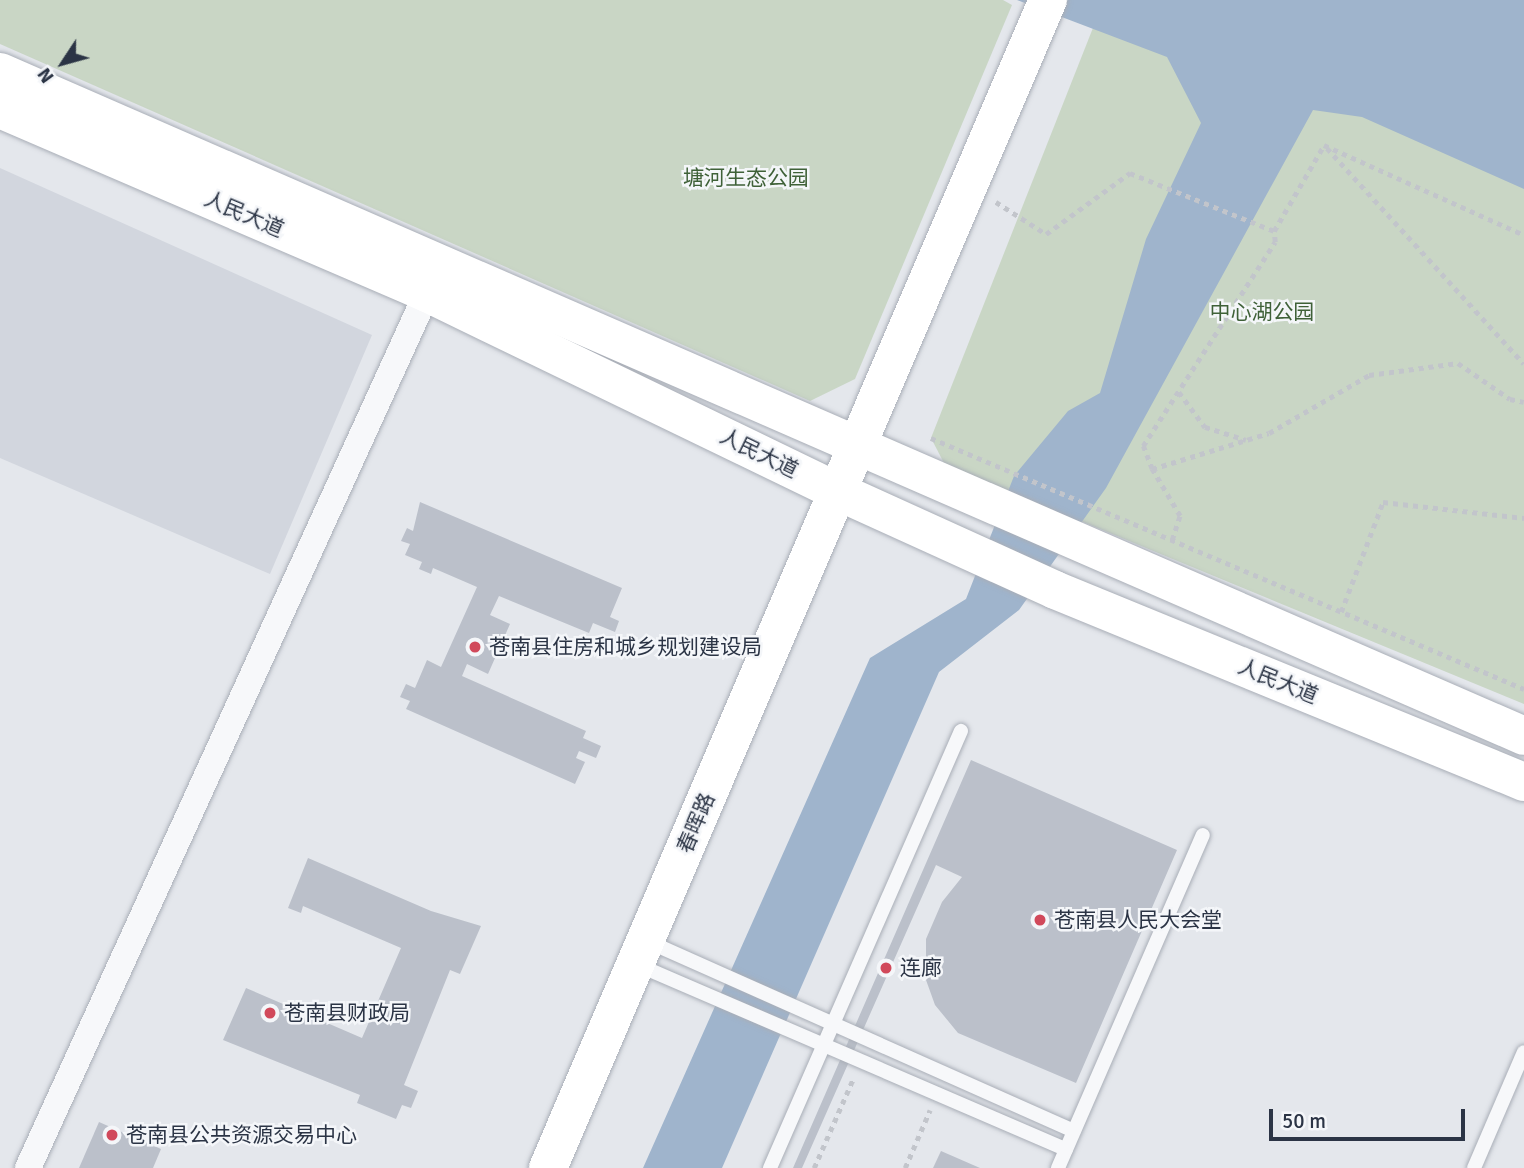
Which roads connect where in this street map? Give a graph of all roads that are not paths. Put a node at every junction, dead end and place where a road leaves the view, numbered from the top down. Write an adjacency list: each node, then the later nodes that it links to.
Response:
1 (1048, 0): 5 (main road, 春晖路)
2 (0, 72): 5 (main road, 人民大道)
3 (0, 109): 4 (main road, 人民大道)
4 (427, 293): 5 (main road, 人民大道); 16 (street)
5 (845, 471): 7 (main road, 人民大道); 8 (main road, 人民大道); 10 (main road, 春晖路)
6 (961, 731): 11 (lane)
7 (1524, 736)
8 (1524, 782)
9 (1203, 835): 14 (lane)
10 (641, 952): 11 (lane); 12 (lane); 17 (main road, 春晖路)
11 (832, 1025): 12 (lane); 14 (lane)
12 (824, 1044): 15 (lane); 18 (lane)
13 (1524, 1052): 20 (lane)
14 (1074, 1131): 15 (lane)
15 (1066, 1149): 19 (lane)
16 (28, 1168)
17 (548, 1168)
18 (770, 1168)
19 (1058, 1168)
20 (1474, 1168)

